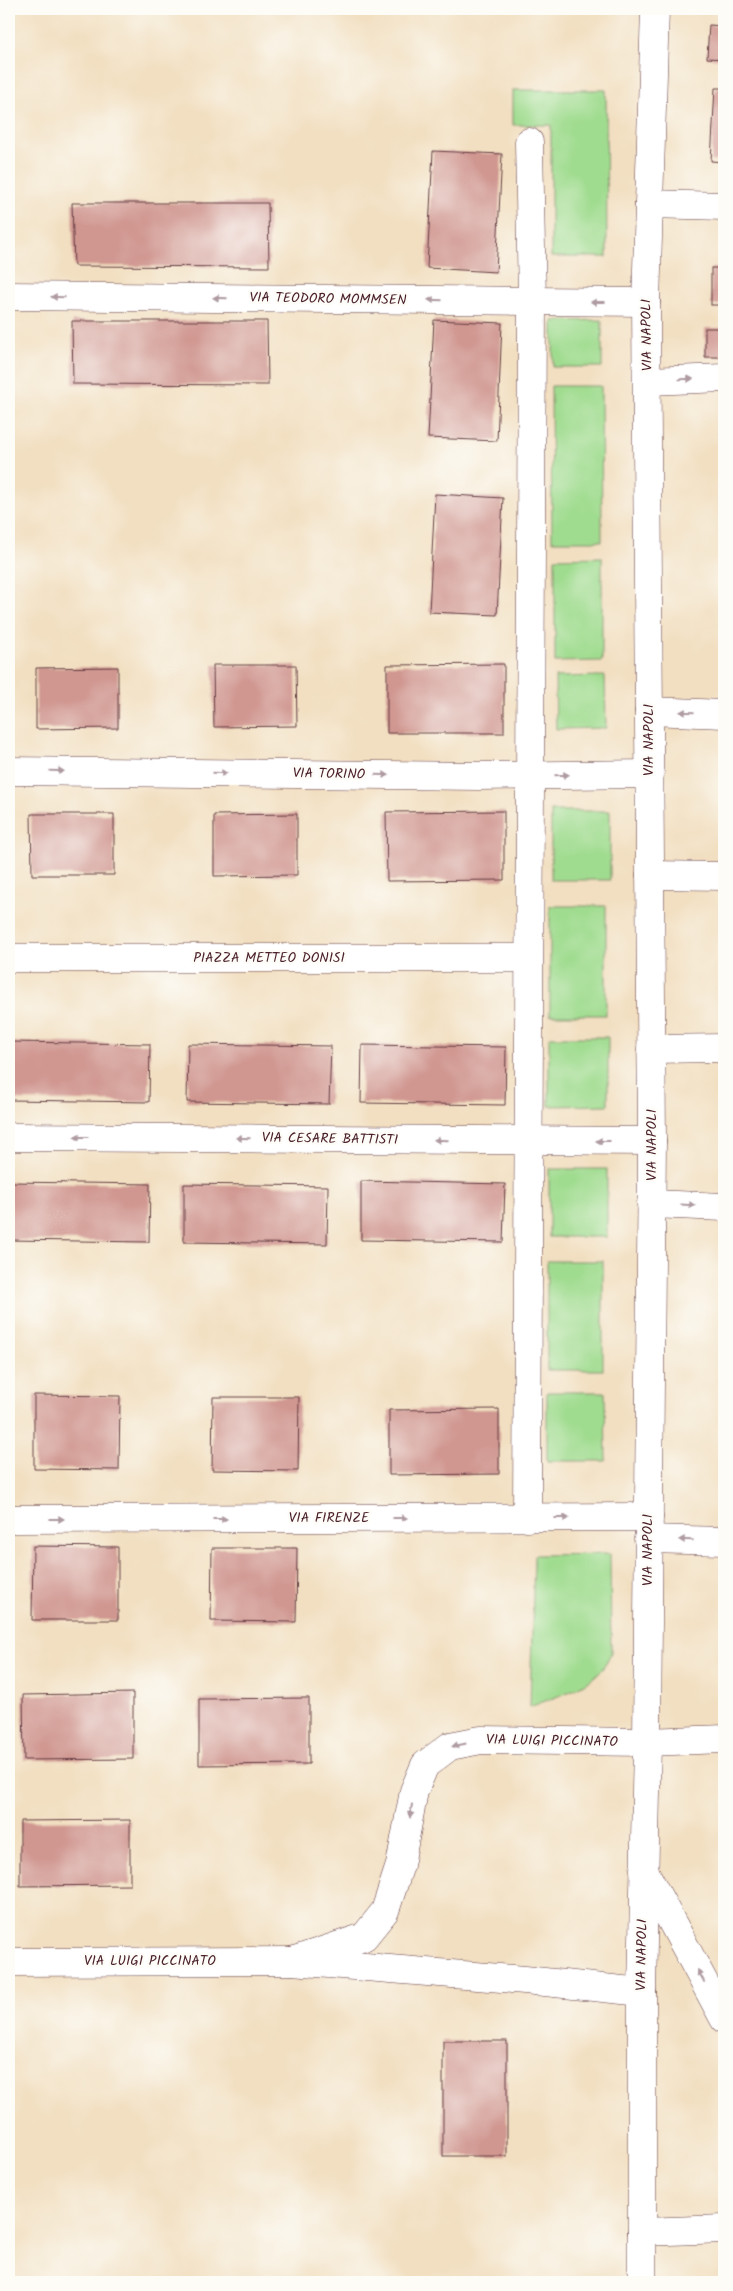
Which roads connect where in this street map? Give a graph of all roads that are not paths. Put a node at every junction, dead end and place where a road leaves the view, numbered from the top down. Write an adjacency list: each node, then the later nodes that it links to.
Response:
1 (655, 9): 3 (street, VIA NAPOLI)
2 (529, 142): 6 (street)
3 (649, 204): 4 (street); 7 (street, VIA NAPOLI)
4 (724, 206)
5 (9, 296): 6 (street, VIA TEODORO MOMMSEN, one-way to 5)
6 (532, 301): 7 (street, VIA TEODORO MOMMSEN, one-way to 6); 14 (street)
7 (646, 302): 9 (street, VIA NAPOLI)
8 (724, 378): 9 (street, one-way to 8)
9 (648, 381): 10 (street, VIA NAPOLI)
10 (649, 711): 11 (street, one-way to 10); 13 (street, VIA NAPOLI)
11 (724, 714)
12 (9, 771): 14 (street, VIA TORINO, one-way to 14)
13 (650, 774): 14 (street, VIA TORINO, one-way to 13); 15 (street, VIA NAPOLI)
14 (529, 776): 18 (street)
15 (650, 875): 16 (street); 20 (street, VIA NAPOLI)
16 (724, 876)
17 (9, 958): 18 (street, PIAZZA METTEO DONISI)
18 (528, 958): 22 (street)
19 (724, 1048): 20 (street)
20 (651, 1049): 23 (street, VIA NAPOLI)
21 (9, 1136): 22 (street, VIA CESARE BATTISTI, one-way to 21)
22 (527, 1141): 23 (street, VIA CESARE BATTISTI, one-way to 22); 26 (street)
23 (652, 1141): 24 (street, VIA NAPOLI)
24 (651, 1204): 25 (street, one-way to 25); 28 (street, VIA NAPOLI)
25 (724, 1207)
26 (527, 1518): 27 (street, VIA FIRENZE, one-way to 26); 28 (street, VIA FIRENZE, one-way to 28)
27 (9, 1519)
28 (648, 1528): 29 (street, VIA FIRENZE, one-way to 28); 31 (street, VIA NAPOLI)
29 (724, 1541)
30 (724, 1739): 31 (street, VIA LUIGI PICCINATO)
31 (647, 1742): 32 (street, VIA NAPOLI); 33 (street, VIA LUIGI PICCINATO, one-way to 33)
32 (644, 1870): 35 (street, VIA NAPOLI); 36 (street, one-way to 32)
33 (292, 1961): 34 (street, VIA LUIGI PICCINATO); 35 (street, VIA LUIGI PICCINATO)
34 (9, 1962)
35 (642, 1992): 38 (street, VIA NAPOLI)
36 (724, 2019)
37 (724, 2229): 38 (street)
38 (642, 2232): 39 (street, VIA NAPOLI)
39 (642, 2282)

